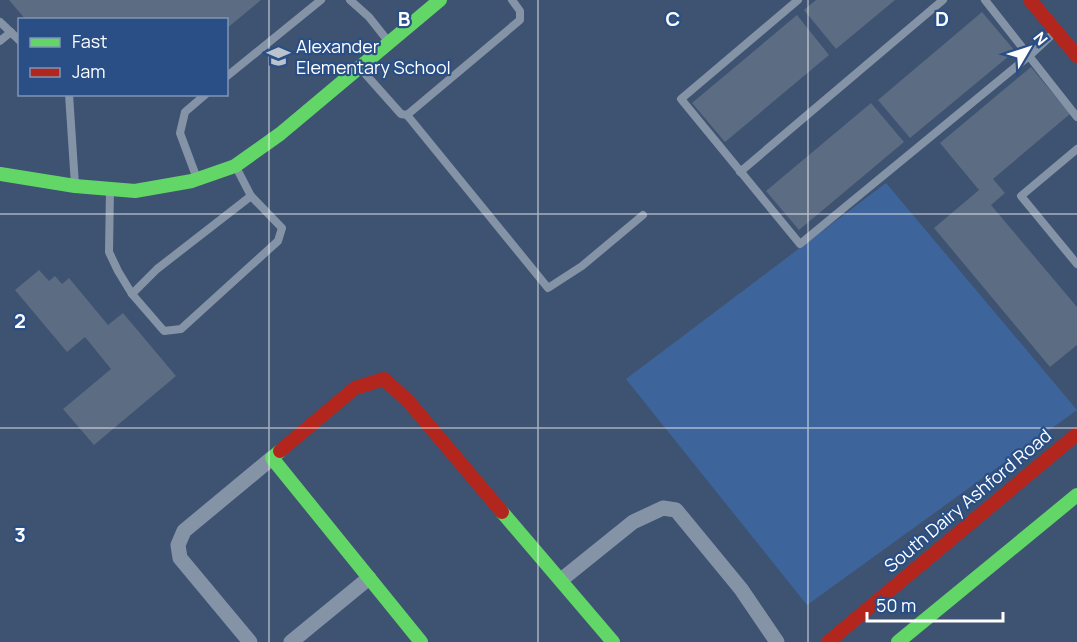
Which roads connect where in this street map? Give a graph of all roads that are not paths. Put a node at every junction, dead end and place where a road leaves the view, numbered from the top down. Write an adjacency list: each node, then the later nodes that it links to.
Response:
1 (321, 0): 18 (lane)
2 (350, 0): 14 (lane)
3 (440, 0): 14 (street)
4 (512, 0): 21 (lane)
5 (798, 0): 25 (lane)
6 (943, 0): 25 (lane)
7 (985, 0): 15 (lane)
8 (1030, 0): 10 (street)
9 (0, 22): 11 (lane)
10 (1056, 31): 15 (lane); 16 (street)
11 (11, 32): 12 (lane); 13 (lane)
12 (18, 39)
13 (0, 41)
14 (389, 42): 17 (street)
15 (1029, 56): 22 (lane); 25 (lane)
16 (1077, 56)
17 (359, 67): 21 (lane); 24 (street)
18 (228, 75)
19 (69, 96): 28 (lane)
20 (204, 96): 27 (lane)
21 (407, 115): 31 (lane)
22 (1077, 117)
23 (1077, 149): 32 (lane)
24 (235, 166): 27 (street); 30 (lane)
25 (740, 172)
26 (0, 174): 28 (street)
27 (197, 179): 29 (street)
28 (75, 186): 29 (street)
29 (110, 189): 33 (lane)
30 (251, 196): 33 (lane); 33 (lane)
31 (643, 215)
32 (1077, 264)
33 (132, 294)
34 (1077, 434): 44 (street, South Dairy Ashford Road)
35 (272, 458): 37 (street); 38 (street); 39 (street)
36 (1077, 495): 45 (street)
37 (369, 578): 40 (street); 41 (street)
38 (561, 580): 42 (street); 43 (street)
39 (250, 642)
40 (291, 642)
41 (421, 642)
42 (613, 642)
43 (777, 642)
44 (828, 642)
45 (898, 642)

